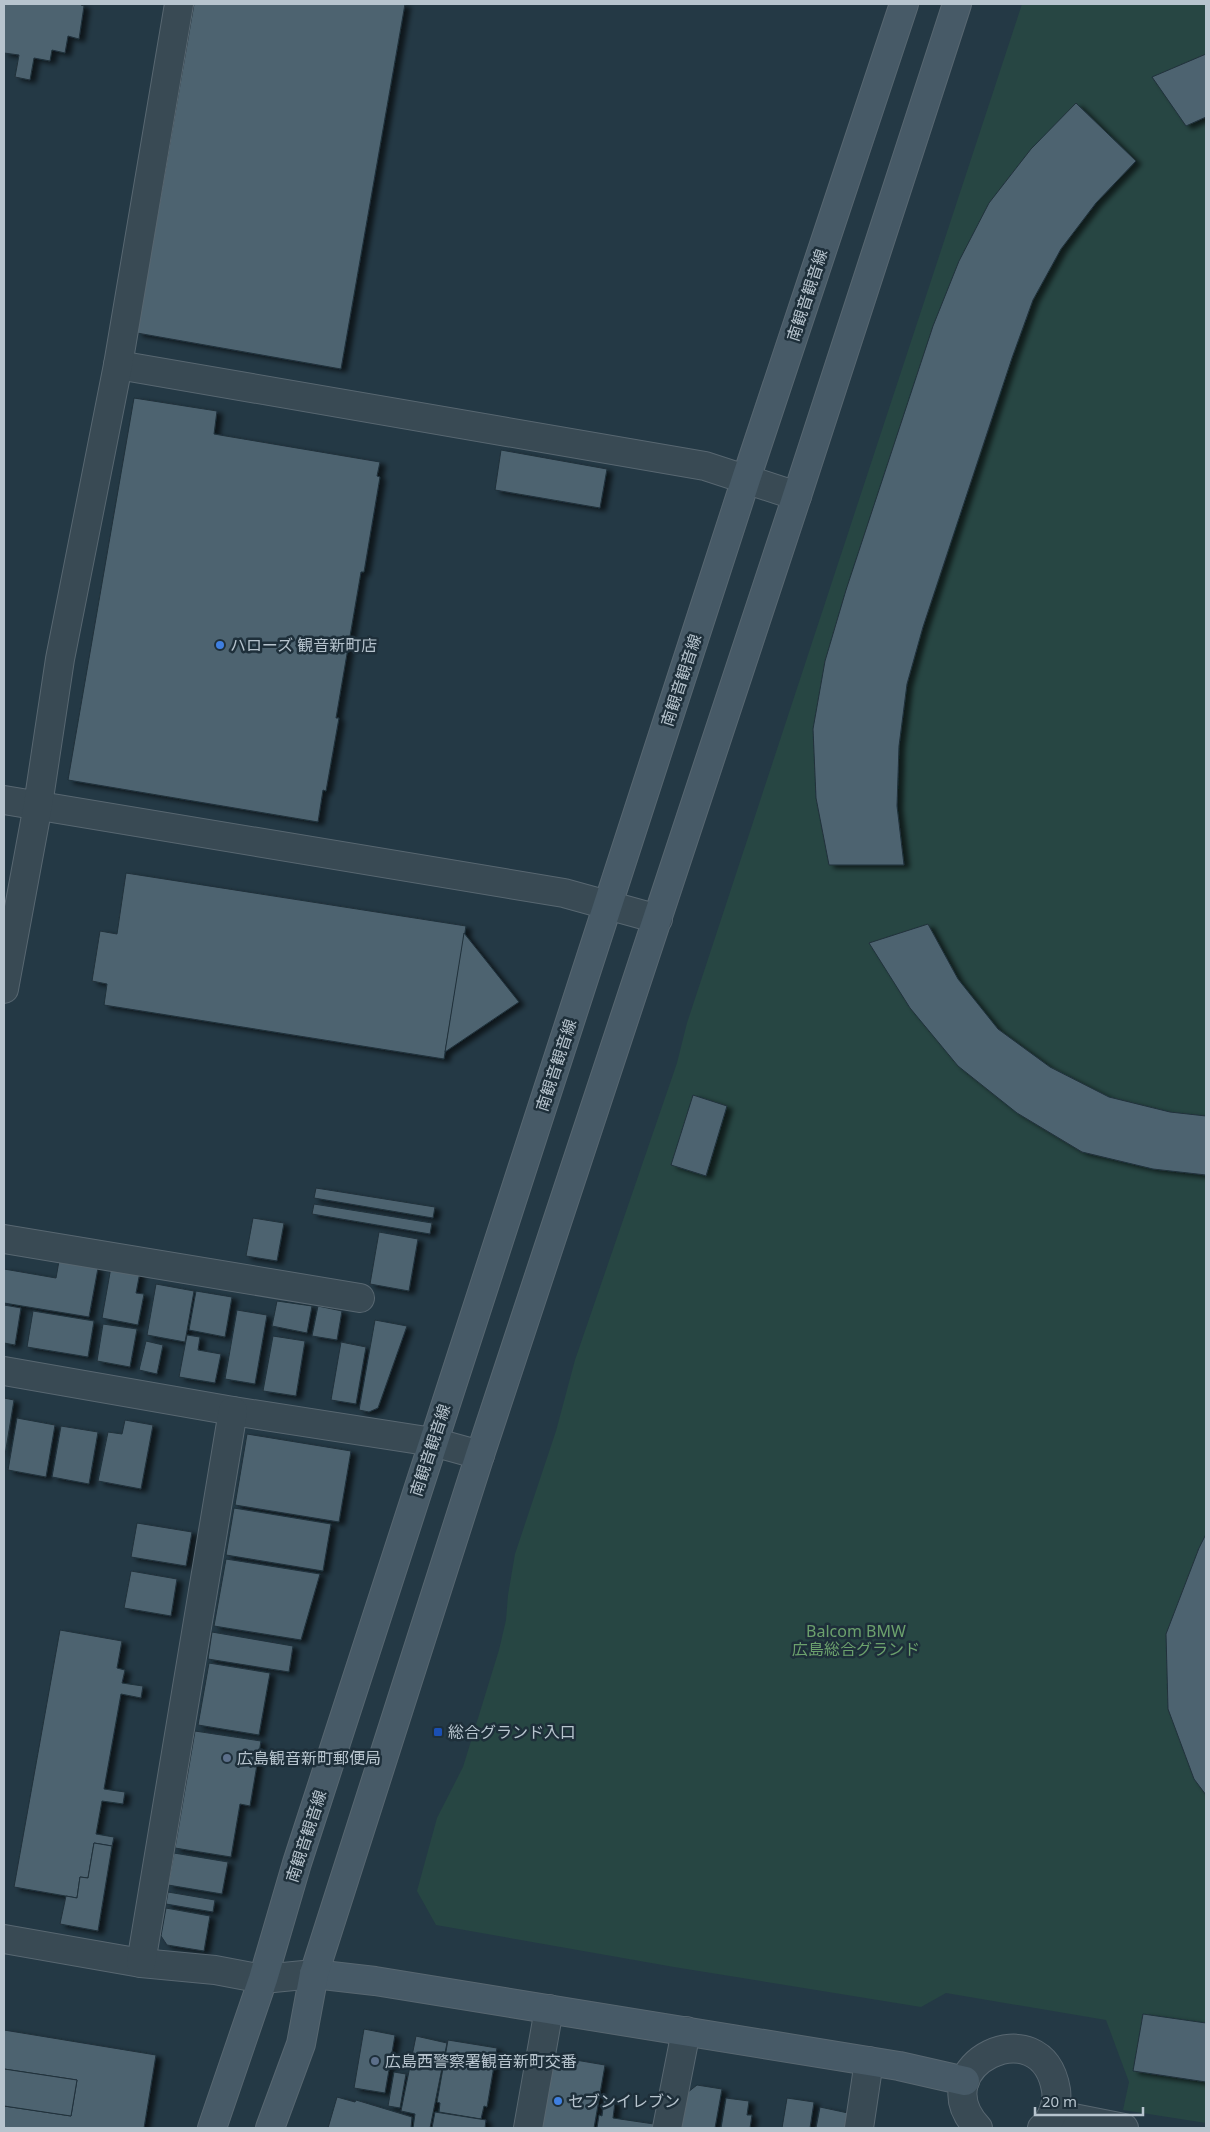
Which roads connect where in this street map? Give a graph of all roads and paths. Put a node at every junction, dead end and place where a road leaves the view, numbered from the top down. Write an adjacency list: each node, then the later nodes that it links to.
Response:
1 (179, 4): 4 (street)
2 (904, 4): 5 (main road, 南観音観音線)
3 (957, 4): 6 (main road)
4 (118, 365): 5 (street); 8 (street)
5 (746, 479): 6 (street); 9 (main road, 南観音観音線)
6 (797, 496): 10 (main road)
7 (4, 800): 8 (street)
8 (38, 805): 9 (street); 11 (street)
9 (608, 905): 10 (street); 16 (main road, 南観音観音線)
10 (658, 919): 17 (main road)
11 (4, 989)
12 (4, 1239): 13 (street)
13 (360, 1298)
14 (4, 1371): 15 (street)
15 (233, 1411): 16 (street); 19 (street)
16 (433, 1442): 17 (street); 21 (main road, 南観音観音線)
17 (480, 1455): 20 (main road)
18 (4, 1938): 19 (street)
19 (141, 1963): 21 (street)
20 (314, 1974): 21 (street); 22 (main road); 28 (main road)
21 (263, 1979): 27 (main road, 南観音観音線)
22 (549, 2009): 23 (main road); 29 (street)
23 (686, 2031): 24 (main road); 30 (street)
24 (869, 2061): 25 (main road); 31 (street)
25 (965, 2080): 26 (street); 32 (street)
26 (1047, 2121): 33 (street)
27 (212, 2128)
28 (270, 2128)
29 (528, 2128)
30 (667, 2128)
31 (859, 2128)
32 (978, 2128)
33 (1124, 2128)

